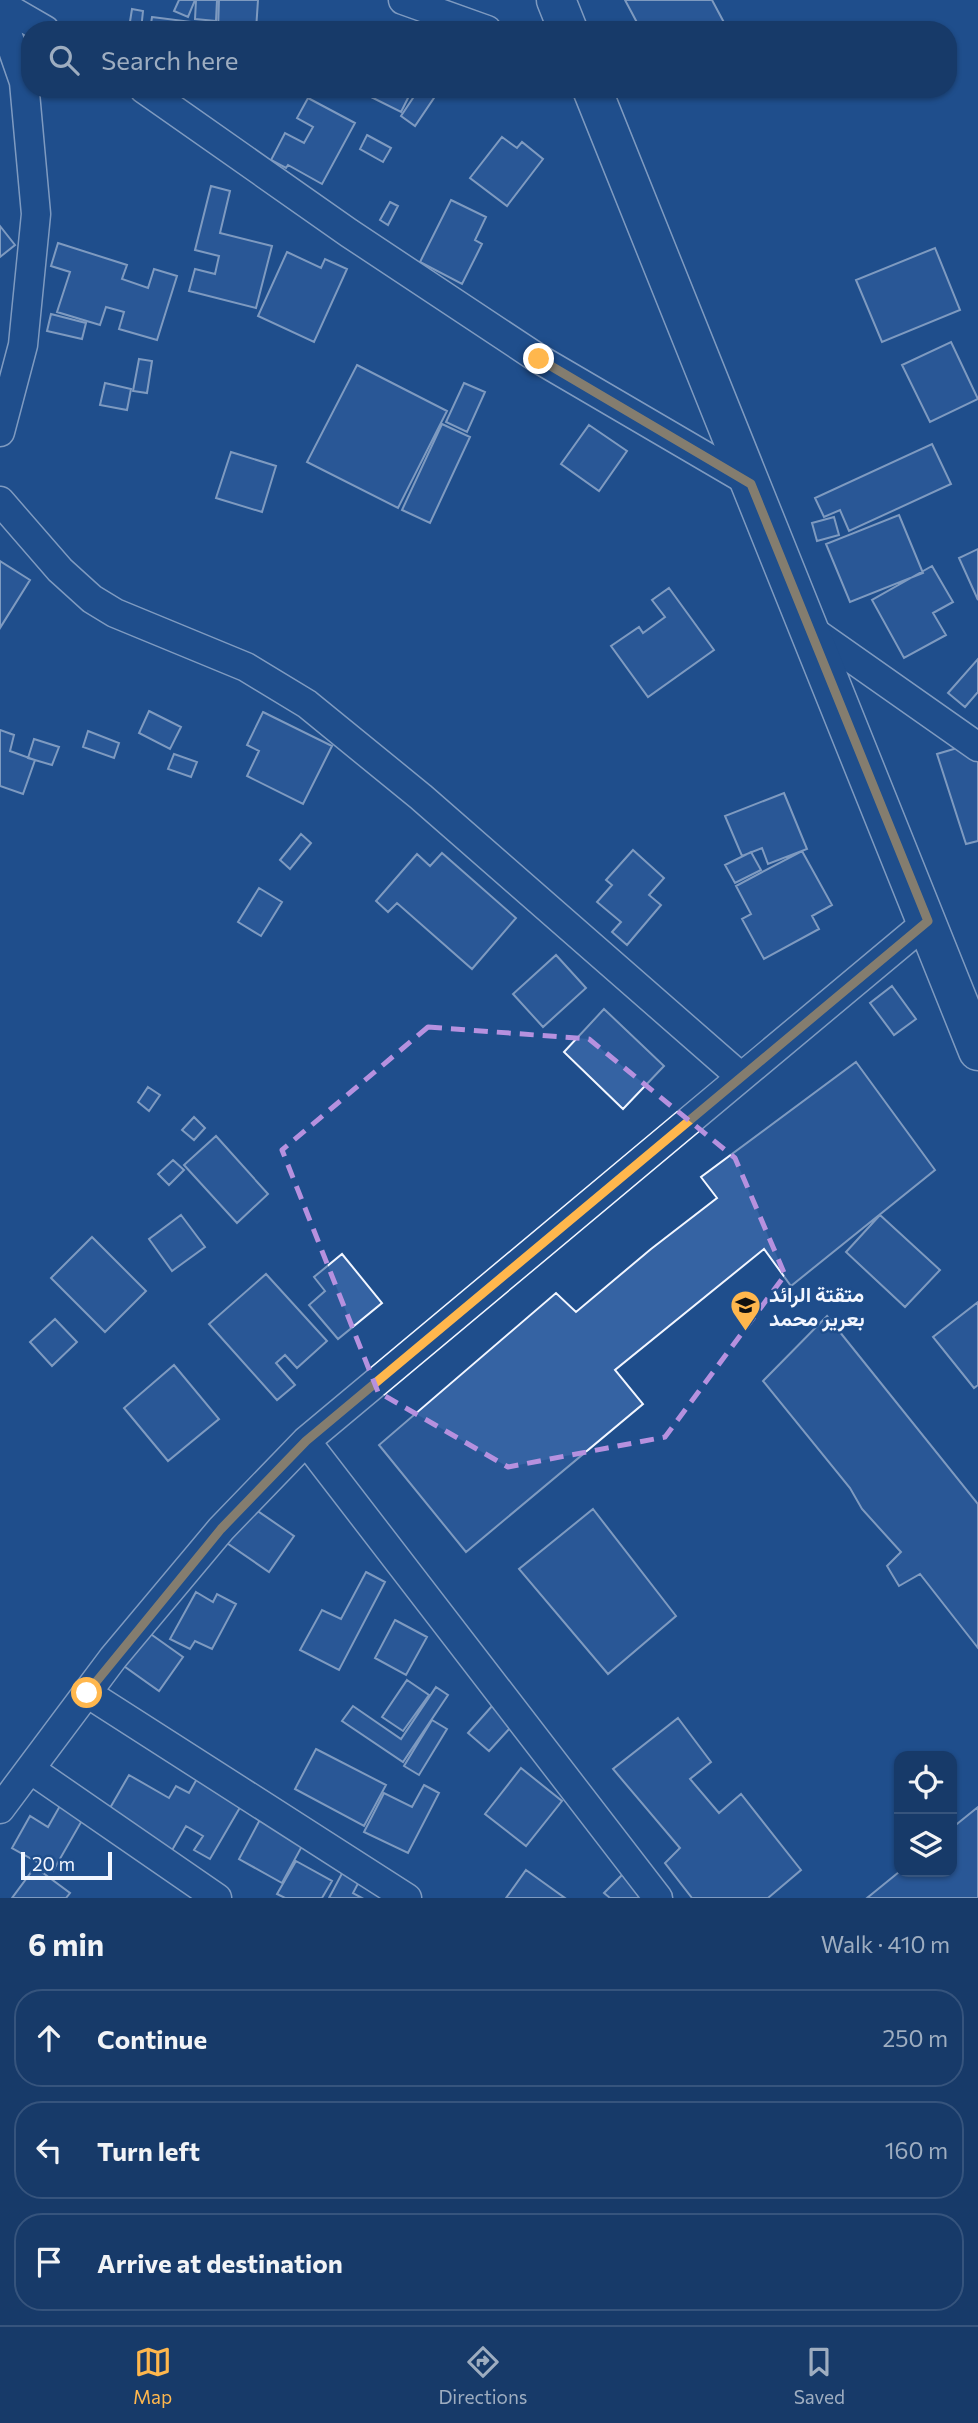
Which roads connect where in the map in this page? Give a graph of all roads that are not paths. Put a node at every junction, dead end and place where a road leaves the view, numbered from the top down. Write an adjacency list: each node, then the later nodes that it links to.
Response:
1 (403, 0): 6 (street)
2 (556, 0): 7 (main road)
3 (0, 4): 5 (street)
4 (0, 13): 8 (street)
5 (30, 21)
6 (462, 21)
7 (564, 21)
8 (21, 73)
9 (25, 98): 12 (street)
10 (157, 98): 13 (street)
11 (596, 98): 13 (main road)
12 (0, 432)
13 (751, 484): 15 (main road)
14 (0, 501): 19 (street)
15 (810, 629): 16 (street); 17 (main road)
16 (978, 747)
17 (928, 921): 18 (main road); 19 (street)
18 (978, 1051)
19 (741, 1077): 20 (street)
20 (306, 1441): 21 (street); 26 (street)
21 (87, 1693): 22 (street); 25 (street)
22 (30, 1769): 23 (street); 24 (street)
23 (0, 1809)
24 (217, 1898)
25 (407, 1898)
26 (658, 1898)

